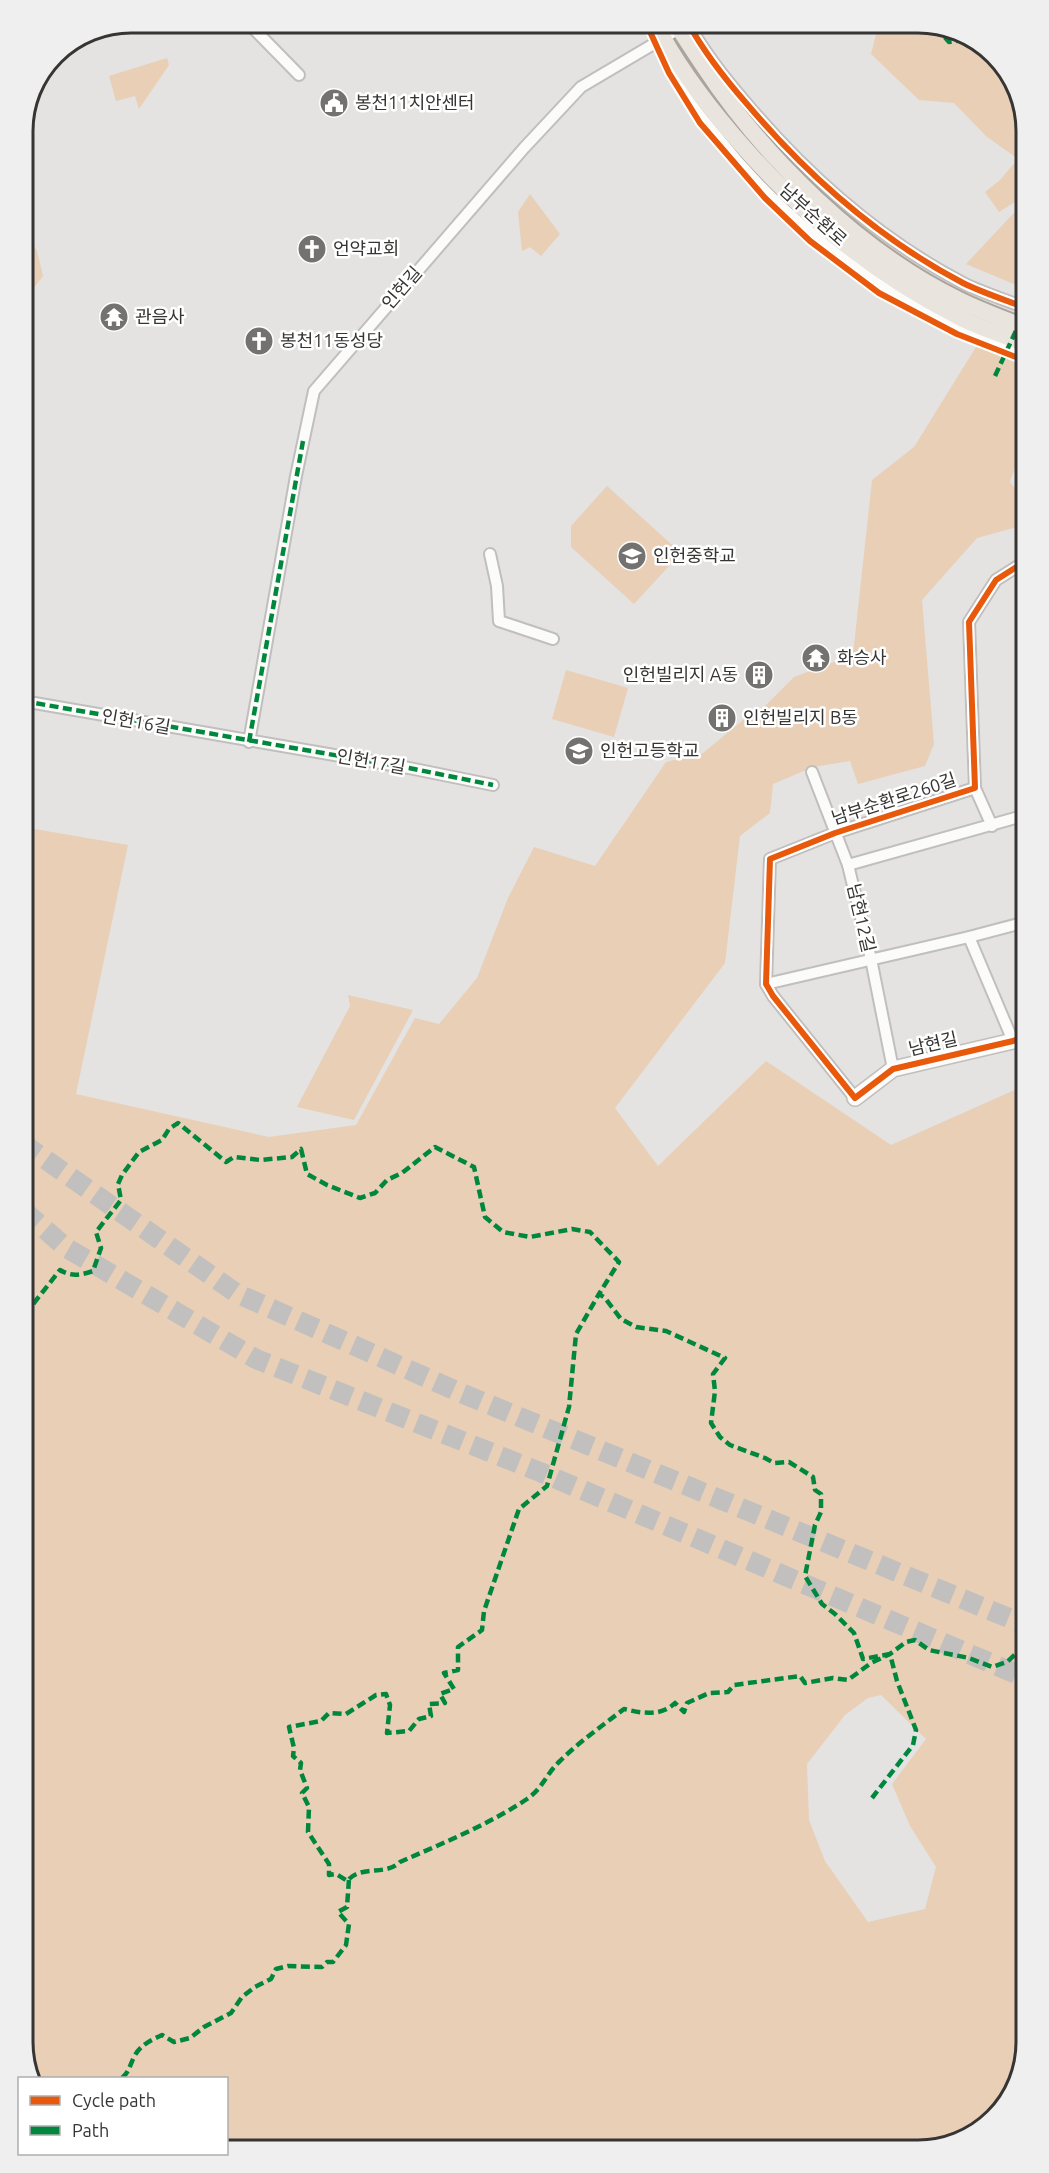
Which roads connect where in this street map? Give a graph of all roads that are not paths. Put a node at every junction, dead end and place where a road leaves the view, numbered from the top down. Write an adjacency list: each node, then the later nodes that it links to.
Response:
1 (258, 33): 5 (street)
2 (686, 33): 7 (main road, 남부순환로)
3 (688, 33): 6 (street)
4 (661, 35): 8 (main road, 남부순환로); 9 (street); 14 (street, 인헌길)
5 (299, 75)
6 (1016, 304)
7 (1016, 323)
8 (1016, 340)
9 (1016, 351)
10 (490, 554): 12 (street)
11 (1016, 568): 17 (street, 남부순환로260길)
12 (553, 639)
13 (33, 703): 14 (street, 인헌16길)
14 (249, 742): 16 (street, 인헌17길)
15 (812, 772): 20 (street, 남현12길)
16 (493, 785)
17 (975, 788): 19 (street, 남부순환로260길); 20 (street, 남부순환로260길)
18 (1016, 819): 19 (street)
19 (992, 826): 21 (street)
20 (835, 833): 21 (street, 남현12길); 25 (street, 남부순환로260길)
21 (848, 865): 24 (street, 남현12길)
22 (1016, 925): 23 (street)
23 (969, 937): 24 (street); 26 (street)
24 (871, 959): 25 (street); 28 (street, 남현12길)
25 (766, 984): 29 (street)
26 (1016, 1030)
27 (1016, 1039): 28 (street, 남현길)
28 (893, 1069): 29 (street, 남현길)
29 (855, 1098)

